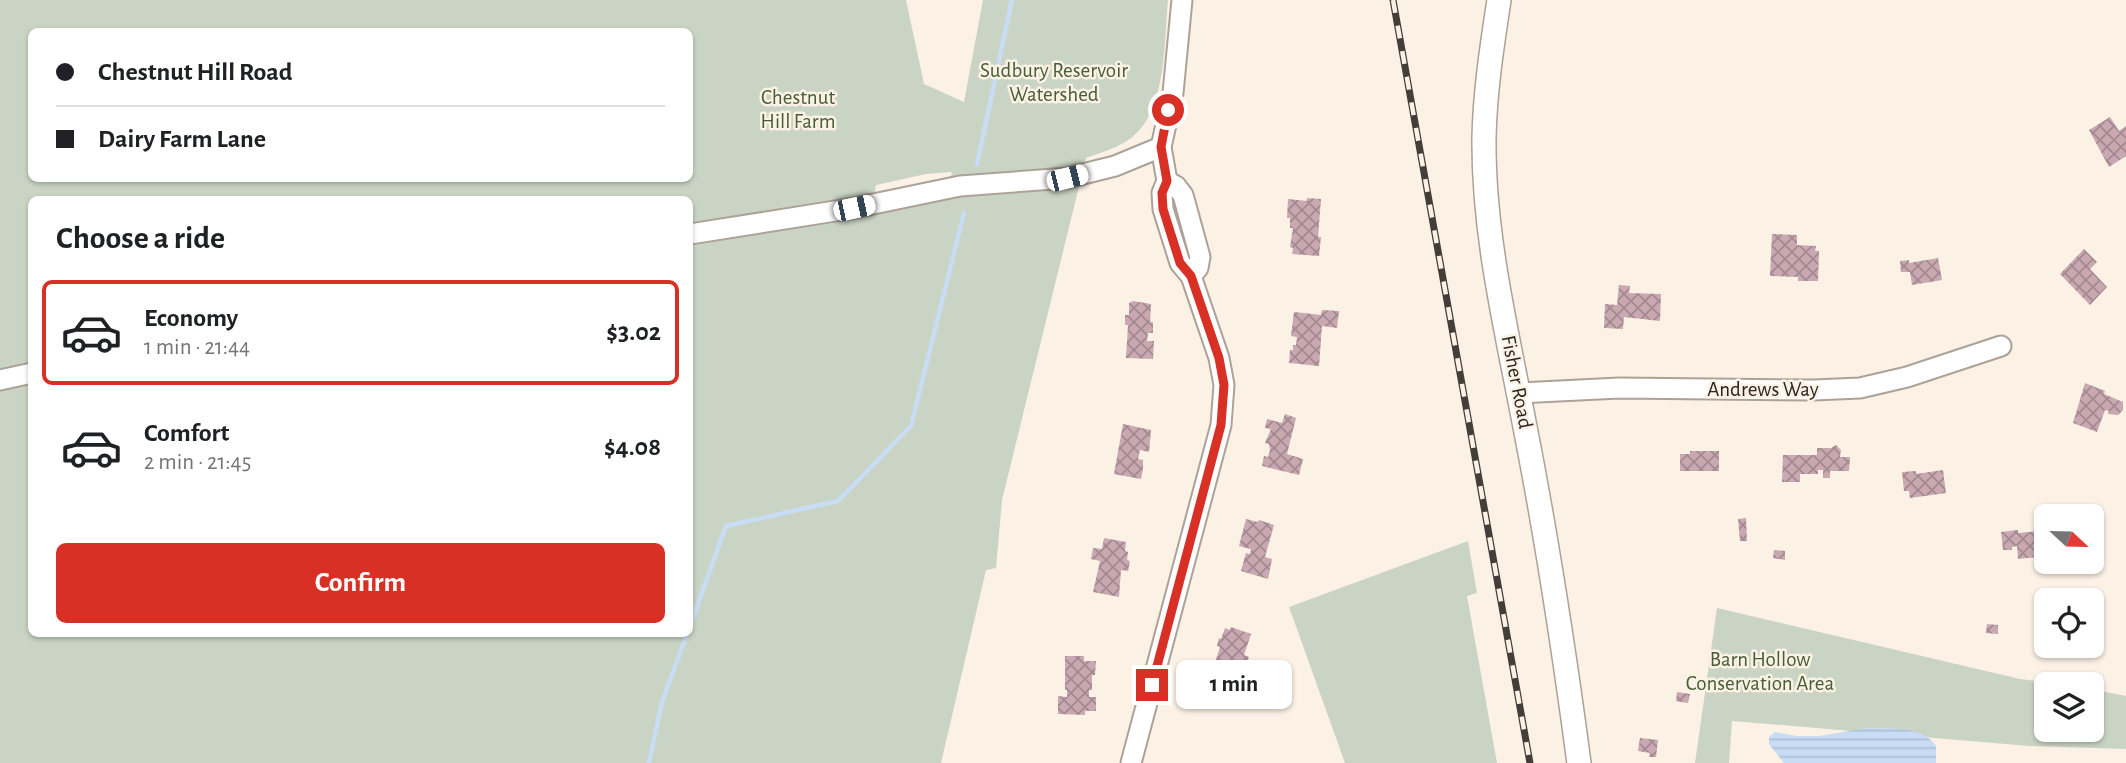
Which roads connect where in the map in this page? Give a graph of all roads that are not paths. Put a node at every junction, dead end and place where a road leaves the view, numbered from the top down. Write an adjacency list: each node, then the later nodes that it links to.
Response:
1 (1182, 0): 3 (street)
2 (1499, 0): 8 (street, Fisher Road)
3 (1161, 147): 4 (street); 9 (street)
4 (693, 234)
5 (2001, 346): 8 (street, Andrews Way)
6 (28, 374): 7 (street)
7 (0, 380)
8 (1519, 393): 10 (street, Fisher Road)
9 (1131, 763)
10 (1579, 763)

